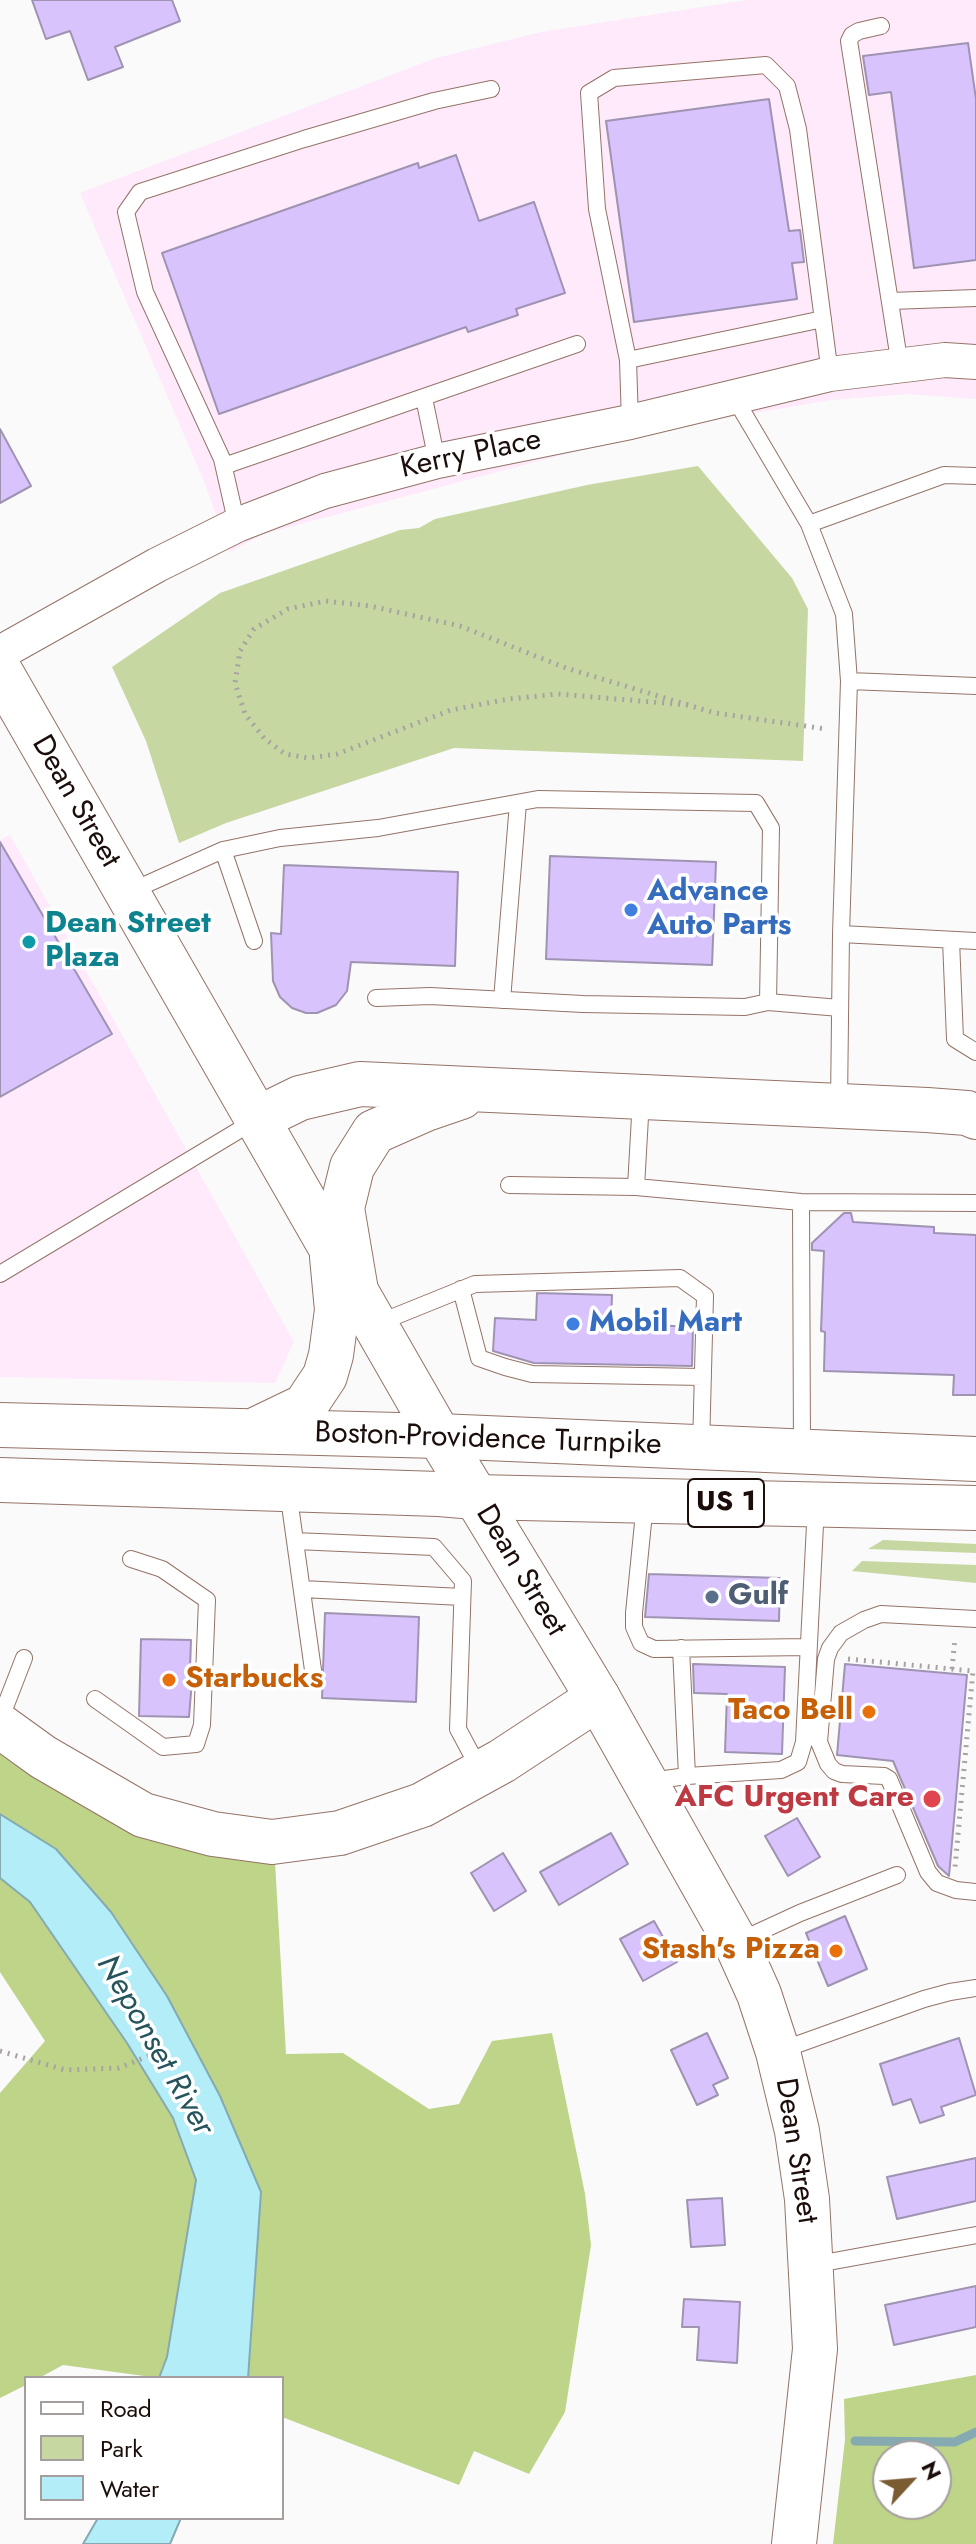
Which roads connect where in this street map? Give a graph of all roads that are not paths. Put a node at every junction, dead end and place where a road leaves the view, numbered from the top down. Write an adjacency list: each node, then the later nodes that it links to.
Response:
1 (881, 26): 4 (lane)
2 (491, 89): 15 (lane)
3 (976, 298): 4 (lane)
4 (890, 301): 9 (lane)
5 (823, 319): 7 (lane); 7 (lane); 10 (lane)
6 (577, 344): 12 (lane)
7 (628, 360): 13 (lane)
8 (976, 362): 9 (street, Kerry Place)
9 (900, 366): 10 (street, Kerry Place)
10 (830, 374): 11 (street, Kerry Place)
11 (734, 397): 13 (street, Kerry Place); 17 (lane)
12 (424, 398): 14 (lane); 15 (lane)
13 (630, 422): 14 (street, Kerry Place)
14 (437, 461): 18 (street, Kerry Place)
15 (224, 466): 18 (lane)
16 (976, 476): 17 (lane)
17 (809, 524): 21 (lane)
18 (237, 525): 19 (street, Kerry Place)
19 (0, 653)
20 (0, 671): 25 (main road, Dean Street)
21 (849, 681): 22 (lane); 26 (lane)
22 (976, 686)
23 (518, 803): 24 (lane); 31 (lane); 32 (lane)
24 (223, 850): 25 (lane); 28 (lane)
25 (127, 893): 39 (main road, Dean Street)
26 (841, 934): 27 (lane); 33 (lane)
27 (951, 940): 29 (lane); 34 (lane)
28 (254, 941)
29 (976, 941)
30 (376, 998): 31 (lane)
31 (502, 1000): 32 (lane)
32 (768, 1002): 33 (lane)
33 (840, 1008): 37 (lane)
34 (976, 1052)
35 (485, 1090): 36 (main road); 39 (main road); 48 (main road)
36 (641, 1098): 37 (main road); 42 (lane)
37 (839, 1107): 38 (main road); 40 (main road)
38 (976, 1117)
39 (257, 1119): 45 (main road, Dean Street); 46 (lane)
40 (976, 1144)
41 (509, 1185): 42 (lane)
42 (636, 1187): 43 (lane)
43 (801, 1202): 44 (lane); 54 (lane)
44 (976, 1203)
45 (330, 1247): 48 (main road, Dean Street); 51 (main road)
46 (0, 1274)
47 (461, 1289): 48 (lane); 49 (lane); 49 (lane)
48 (365, 1308): 52 (main road, Dean Street)
49 (703, 1377): 53 (lane)
50 (0, 1425): 51 (main road, Boston-Providence Turnpike / US 1)
51 (251, 1432): 52 (main road, Boston-Providence Turnpike / US 1)
52 (439, 1436): 53 (main road, Boston-Providence Turnpike / US 1); 58 (main road, Dean Street)
53 (701, 1447): 54 (main road, Boston-Providence Turnpike / US 1)
54 (802, 1452): 55 (main road, Boston-Providence Turnpike / US 1)
55 (976, 1459)
56 (0, 1480): 57 (main road, Boston-Providence Turnpike / US 1)
57 (288, 1489): 58 (main road, Boston-Providence Turnpike / US 1); 62 (lane)
58 (475, 1497): 59 (main road, Boston-Providence Turnpike / US 1); 71 (main road, Dean Street)
59 (645, 1501): 60 (main road, Boston-Providence Turnpike / US 1); 68 (lane)
60 (816, 1505): 61 (main road, Boston-Providence Turnpike / US 1); 67 (lane)
61 (976, 1508)
62 (295, 1541): 64 (lane); 65 (lane)
63 (131, 1559): 72 (lane)
64 (302, 1589): 65 (lane); 70 (lane)
65 (462, 1597): 74 (lane)
66 (976, 1619): 78 (lane)
67 (808, 1647): 68 (lane); 75 (lane)
68 (681, 1648): 75 (lane)
69 (24, 1658): 73 (lane)
70 (313, 1670)
71 (598, 1698): 74 (main road); 76 (main road, Dean Street)
72 (95, 1699)
73 (0, 1723): 74 (main road)
74 (481, 1772)
75 (687, 1776): 76 (lane)
76 (644, 1782): 79 (main road, Dean Street)
77 (897, 1875): 79 (lane)
78 (976, 1892)
79 (736, 1943): 81 (main road, Dean Street)
80 (976, 1988): 81 (lane)
81 (778, 2052): 83 (main road, Dean Street)
82 (976, 2235): 83 (lane)
83 (810, 2266): 84 (main road, Dean Street)
84 (792, 2543)

